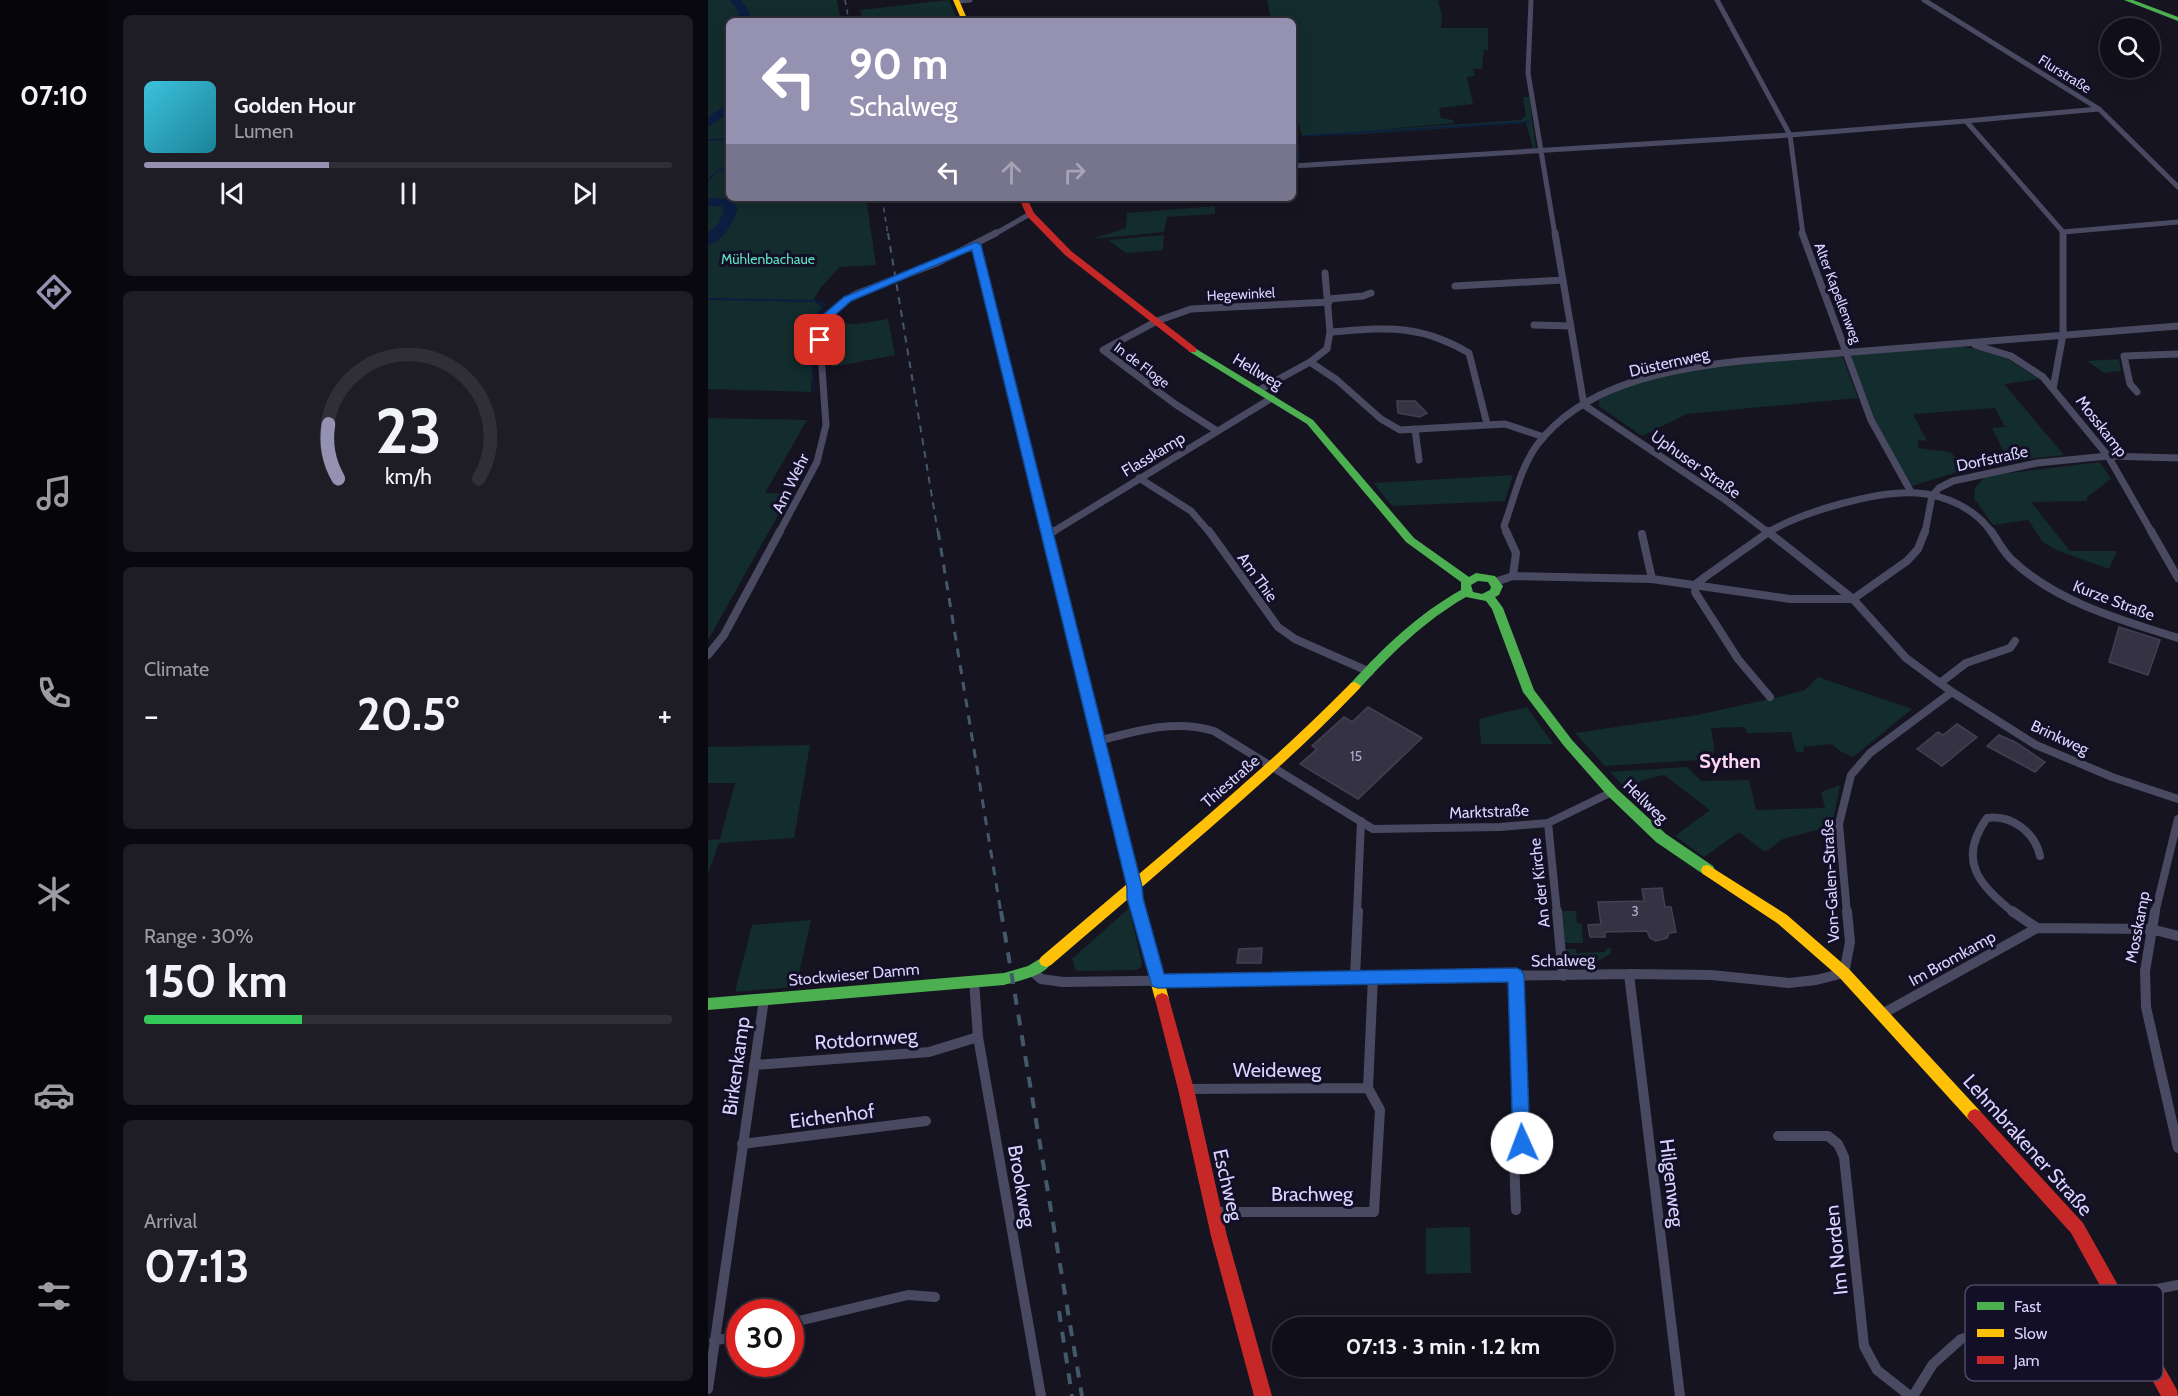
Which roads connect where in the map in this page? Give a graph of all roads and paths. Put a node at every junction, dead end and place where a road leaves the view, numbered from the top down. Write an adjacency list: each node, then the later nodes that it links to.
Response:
1 (957, 0): 2 (street); 7 (street)
2 (970, 0)
3 (1531, 0): 12 (street)
4 (1717, 0): 11 (street, Alter Kapellenweg)
5 (1924, 0): 9 (street, Flurstraße)
6 (2127, 0): 8 (street)
7 (964, 18)
8 (2178, 19)
9 (2099, 110): 10 (street); 14 (street, Flurstraße)
10 (1966, 121): 11 (street); 18 (street)
11 (1790, 135): 12 (street); 32 (street, Alter Kapellenweg)
12 (1541, 150): 13 (street); 21 (street)
13 (1296, 166)
14 (2178, 187)
15 (1024, 201): 16 (street, Hellweg)
16 (1030, 214): 19 (street, Am Wehr); 25 (street, Hellweg)
17 (2178, 222): 18 (street)
18 (2063, 232): 30 (street, Mosskamp)
19 (976, 245): 51 (street, Eschweg); 63 (street, Am Wehr)
20 (1325, 273): 24 (street)
21 (1563, 280): 22 (street); 27 (street)
22 (1455, 286)
23 (1371, 293): 24 (street, Hegewinkel)
24 (1329, 300): 25 (street, Hegewinkel); 29 (street)
25 (1156, 321): 36 (street, Hellweg); 42 (street, In de Floge)
26 (1534, 325): 27 (street)
27 (1571, 326): 39 (street)
28 (2178, 326): 30 (street)
29 (1330, 332): 34 (street); 40 (street)
30 (2063, 334): 31 (street, Düsternweg); 35 (street, Mosskamp)
31 (1966, 343): 32 (street, Düsternweg); 35 (street, Mosskamp)
32 (1847, 353): 39 (street, Düsternweg); 48 (street, Alter Kapellenweg)
33 (2178, 354): 37 (street)
34 (1310, 362): 36 (street); 41 (street)
35 (2053, 389): 44 (street, Mosskamp)
36 (1259, 390): 38 (street, Hellweg)
37 (2137, 392)
38 (1272, 398): 42 (street, Flasskamp); 58 (street, Hellweg)
39 (1584, 405): 43 (street, Düsternweg); 50 (street, Uphuser Straße)
40 (1487, 424): 41 (street); 43 (street)
41 (1414, 429): 46 (street)
42 (1217, 431): 47 (street, Flasskamp)
43 (1544, 437): 53 (street, Düsternweg)
44 (2108, 456): 45 (street, Dorfstraße); 49 (street, Dorfstraße); 54 (street, Mosskamp)
45 (2178, 458)
46 (1419, 460)
47 (1139, 478): 51 (street, Flasskamp); 64 (street, Am Thie)
48 (1911, 492): 49 (street); 50 (street)
49 (1932, 496): 60 (street); 61 (street, Kurze Straße)
50 (1769, 533): 57 (street); 60 (street, Uphuser Straße)
51 (1049, 534): 68 (street, Eschweg)
52 (1642, 534): 55 (street)
53 (1513, 576): 55 (street); 56 (street)
54 (2178, 578)
55 (1652, 579): 57 (street)
56 (1495, 582): 58 (street); 59 (street)
57 (1696, 584): 60 (street); 67 (street)
58 (1467, 586): 59 (street); 64 (street, Thiestraße)
59 (1489, 597): 70 (street, Hellweg)
60 (1853, 599): 65 (street, Brinkweg)
61 (2178, 638)
62 (2015, 641): 65 (street)
63 (708, 655)
64 (1370, 672): 69 (street, Thiestraße)
65 (1940, 683): 66 (street, Brinkweg)
66 (1952, 692): 71 (street, Brinkweg); 81 (street, Von-Galen-Straße)
67 (1770, 697)
68 (1098, 741): 69 (street, Marktstraße); 76 (street, Eschweg)
69 (1272, 766): 73 (street, Marktstraße); 76 (street, Thiestraße)
70 (1612, 792): 74 (street, Marktstraße); 81 (street, Hellweg)
71 (2178, 799)
72 (2178, 819): 78 (street, Mosskamp)
73 (1361, 821): 74 (street, Marktstraße); 85 (street)
74 (1548, 823): 84 (street, An der Kirche)
75 (2040, 856): 77 (street)
76 (1135, 887): 80 (street, Thiestraße); 89 (street, Eschweg)
77 (2037, 928): 78 (street, Im Bromkamp); 92 (street, Im Bromkamp)
78 (2151, 929): 79 (street, Im Bromkamp); 100 (street, Mosskamp)
79 (2178, 936)
80 (1032, 971): 87 (street, Thiestraße); 89 (street, Schalweg)
81 (1844, 973): 82 (street, Schalweg); 92 (street, Lehmbrakener Straße)
82 (1629, 974): 84 (street, Schalweg); 116 (street, Hilgenweg)
83 (1516, 975): 84 (street, Schalweg); 86 (street, Schalweg); 101 (street)
84 (1563, 976)
85 (1355, 977): 86 (street, Schalweg); 89 (street, Schalweg)
86 (1373, 977): 95 (street)
87 (1004, 979): 88 (street, Stockwieser Damm)
88 (974, 981): 90 (street, Stockwieser Damm); 93 (street, Brookweg)
89 (1158, 981): 96 (street, Eschweg)
90 (764, 999): 91 (street, Stockwieser Damm); 94 (street, Birkenkamp)
91 (708, 1004)
92 (1882, 1014): 104 (street, Lehmbrakener Straße)
93 (978, 1037): 94 (street, Rotdornweg); 114 (street, Brookweg)
94 (754, 1065): 99 (street, Birkenkamp)
95 (1368, 1088): 96 (street, Weideweg); 102 (street, Brachweg)
96 (1186, 1089): 102 (street, Eschweg)
97 (926, 1121): 99 (street, Eichenhof)
98 (1778, 1136): 117 (street, Im Norden)
99 (742, 1144): 108 (street, Birkenkamp)
100 (2178, 1148)
101 (1516, 1210)
102 (1214, 1212): 115 (street, Eschweg)
103 (2178, 1284): 105 (street)
104 (2110, 1285)
105 (2163, 1287)
106 (935, 1297): 107 (street)
107 (804, 1320)
108 (712, 1325): 111 (street, Birkenkamp)
109 (726, 1338): 111 (street)
110 (1965, 1338): 117 (street)
111 (714, 1341): 113 (street, Birkenkamp)
112 (2162, 1381): 118 (street, Lehmbrakener Straße)
113 (708, 1389)
114 (1041, 1396)
115 (1263, 1396)
116 (1680, 1396)
117 (1912, 1396)
118 (2170, 1396)

